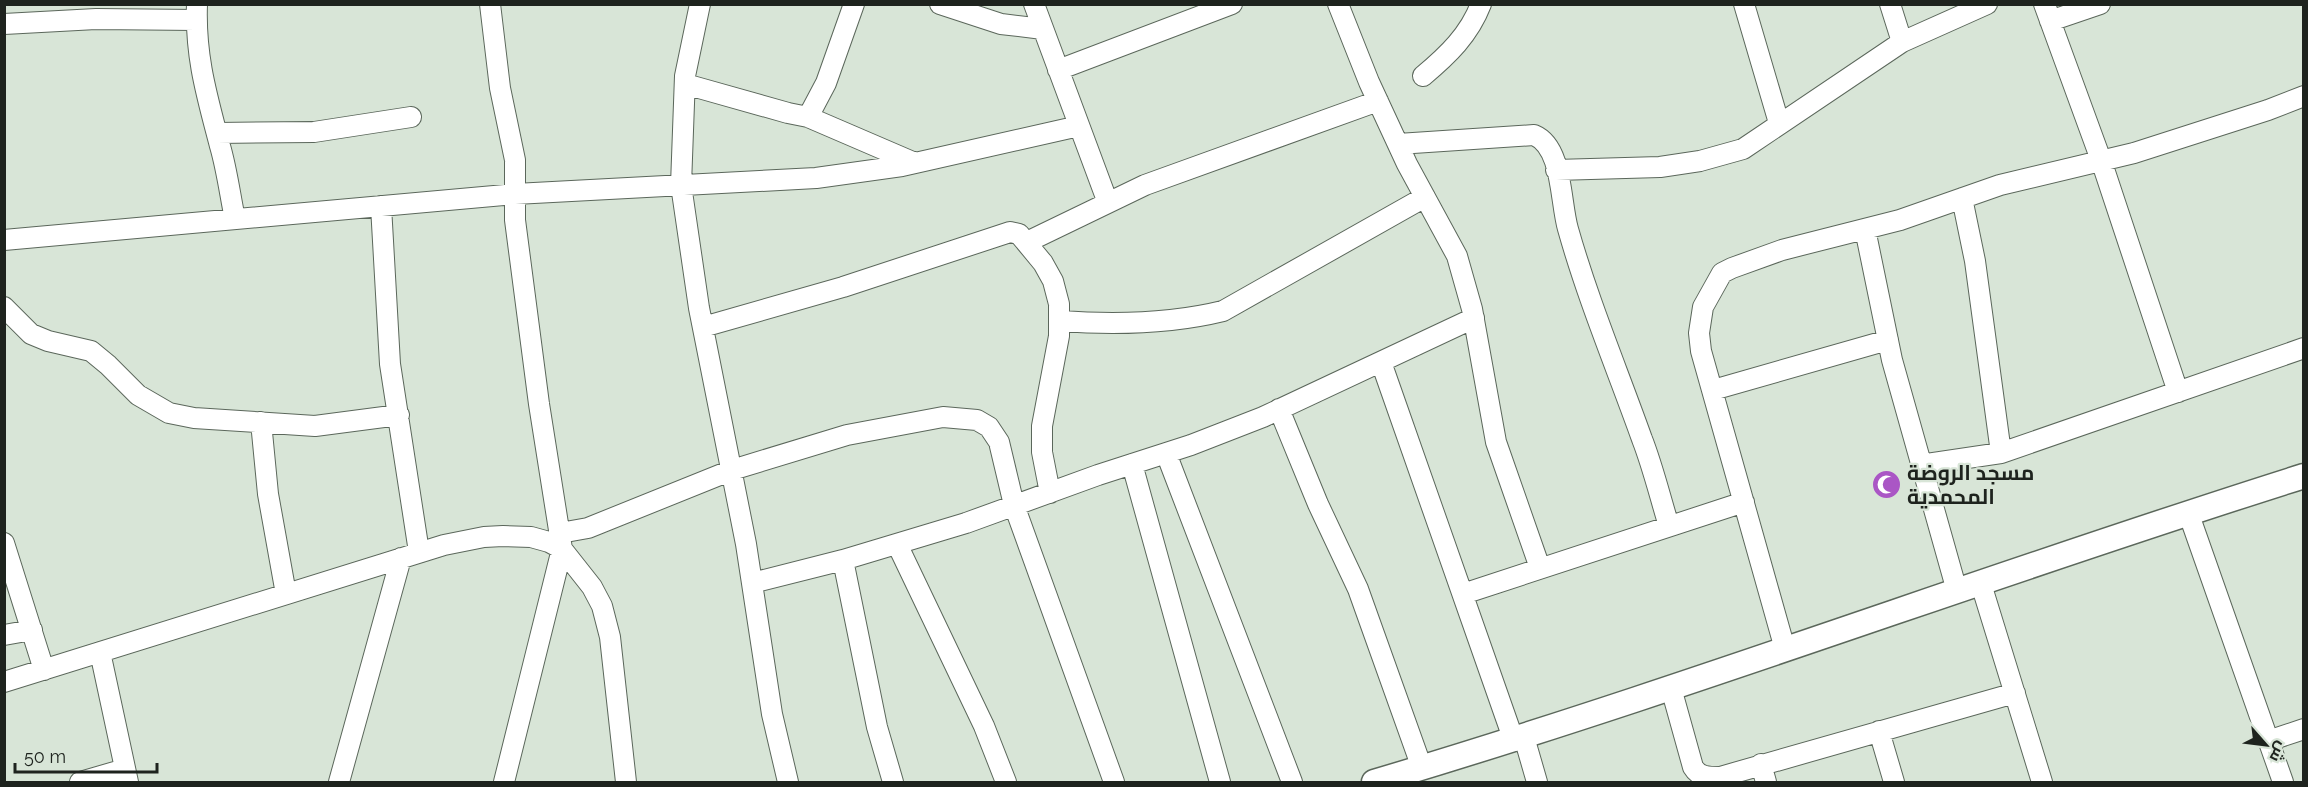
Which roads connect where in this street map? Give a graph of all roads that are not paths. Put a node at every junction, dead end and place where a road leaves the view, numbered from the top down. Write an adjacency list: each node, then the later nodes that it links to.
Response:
1 (490, 4): 33 (street)
2 (700, 4): 20 (street)
3 (854, 4): 24 (street)
4 (940, 4): 16 (street)
5 (1034, 4): 16 (street)
6 (1232, 4): 18 (street)
7 (1338, 4): 22 (street)
8 (1481, 4): 19 (street)
9 (1744, 4): 25 (street)
10 (1890, 4): 17 (street)
11 (1987, 4): 17 (street)
12 (2100, 4): 13 (street)
13 (2046, 10): 29 (street)
14 (197, 12): 15 (street); 27 (street)
15 (4, 24)
16 (1043, 29): 18 (street)
17 (1902, 42): 25 (street)
18 (1058, 70): 26 (street)
19 (1423, 76)
20 (685, 84): 24 (street); 32 (street)
21 (2304, 96): 29 (street)
22 (1378, 101): 28 (street); 36 (street)
23 (411, 117): 27 (street)
24 (808, 117): 30 (street)
25 (1779, 123): 31 (street)
26 (1079, 126): 30 (street); 36 (street)
27 (217, 133): 38 (street)
28 (1398, 144): 31 (street); 34 (street)
29 (2101, 160): 35 (street); 50 (street)
30 (915, 163): 32 (street)
31 (1556, 170): 64 (street)
32 (681, 185): 33 (street); 45 (street)
33 (515, 194): 37 (street); 65 (street)
34 (1425, 197): 43 (street); 44 (street)
35 (1962, 198): 39 (street); 55 (street)
36 (1108, 203): 41 (street)
37 (381, 206): 38 (street); 52 (street)
38 (235, 219): 40 (street)
39 (1864, 229): 46 (street); 49 (street)
40 (4, 240)
41 (1027, 242): 44 (street); 45 (street)
42 (4, 307): 53 (street)
43 (1474, 318): 48 (street); 70 (street)
44 (1060, 321): 60 (street)
45 (704, 327): 58 (street)
46 (1888, 340): 49 (street); 57 (street)
47 (2304, 348): 50 (street)
48 (1381, 362): 51 (street); 75 (street)
49 (1713, 390): 61 (street)
50 (2178, 392): 55 (street)
51 (1279, 409): 54 (street); 88 (street)
52 (399, 415): 53 (street); 68 (street)
53 (261, 422): 74 (street)
54 (1166, 453): 56 (street); 100 (street)
55 (2001, 453): 57 (street)
56 (1132, 464): 60 (street); 99 (street)
57 (1920, 465): 73 (street)
58 (732, 470): 62 (street); 65 (street); 71 (street)
59 (2304, 476): 63 (street)
60 (1050, 492): 62 (street)
61 (1744, 502): 64 (street); 78 (street)
62 (1014, 506): 67 (street); 98 (street)
63 (2188, 512): 72 (street); 87 (street)
64 (1669, 526): 70 (street)
65 (560, 541): 68 (street); 93 (street); 94 (street)
66 (4, 543): 76 (street)
67 (897, 544): 69 (street); 97 (street)
68 (410, 555): 74 (street); 92 (street)
69 (843, 560): 71 (street); 96 (street)
70 (1540, 568): 75 (street)
71 (752, 583): 95 (street)
72 (1981, 584): 73 (street); 83 (street)
73 (1957, 591): 78 (street)
74 (285, 594): 79 (street)
75 (1463, 594): 86 (street)
76 (32, 630): 77 (street); 80 (street)
77 (4, 635)
78 (1785, 649): 82 (street)
79 (100, 652): 80 (street); 90 (street)
80 (44, 670): 81 (street)
81 (4, 682)
82 (1671, 688): 86 (street); 89 (street)
83 (2014, 693): 85 (street); 104 (street)
84 (2304, 729): 87 (street)
85 (1879, 731): 89 (street); 103 (street)
86 (1519, 739): 88 (street); 102 (street)
87 (2268, 741): 105 (street)
88 (1422, 768): 101 (street)
89 (1764, 773)
90 (126, 776): 91 (street)
91 (80, 783)
92 (339, 783)
93 (504, 783)
94 (626, 783)
95 (788, 783)
96 (893, 783)
97 (1006, 783)
98 (1114, 783)
99 (1220, 783)
100 (1292, 783)
101 (1374, 783)
102 (1537, 783)
103 (1894, 783)
104 (2042, 783)
105 (2283, 783)

